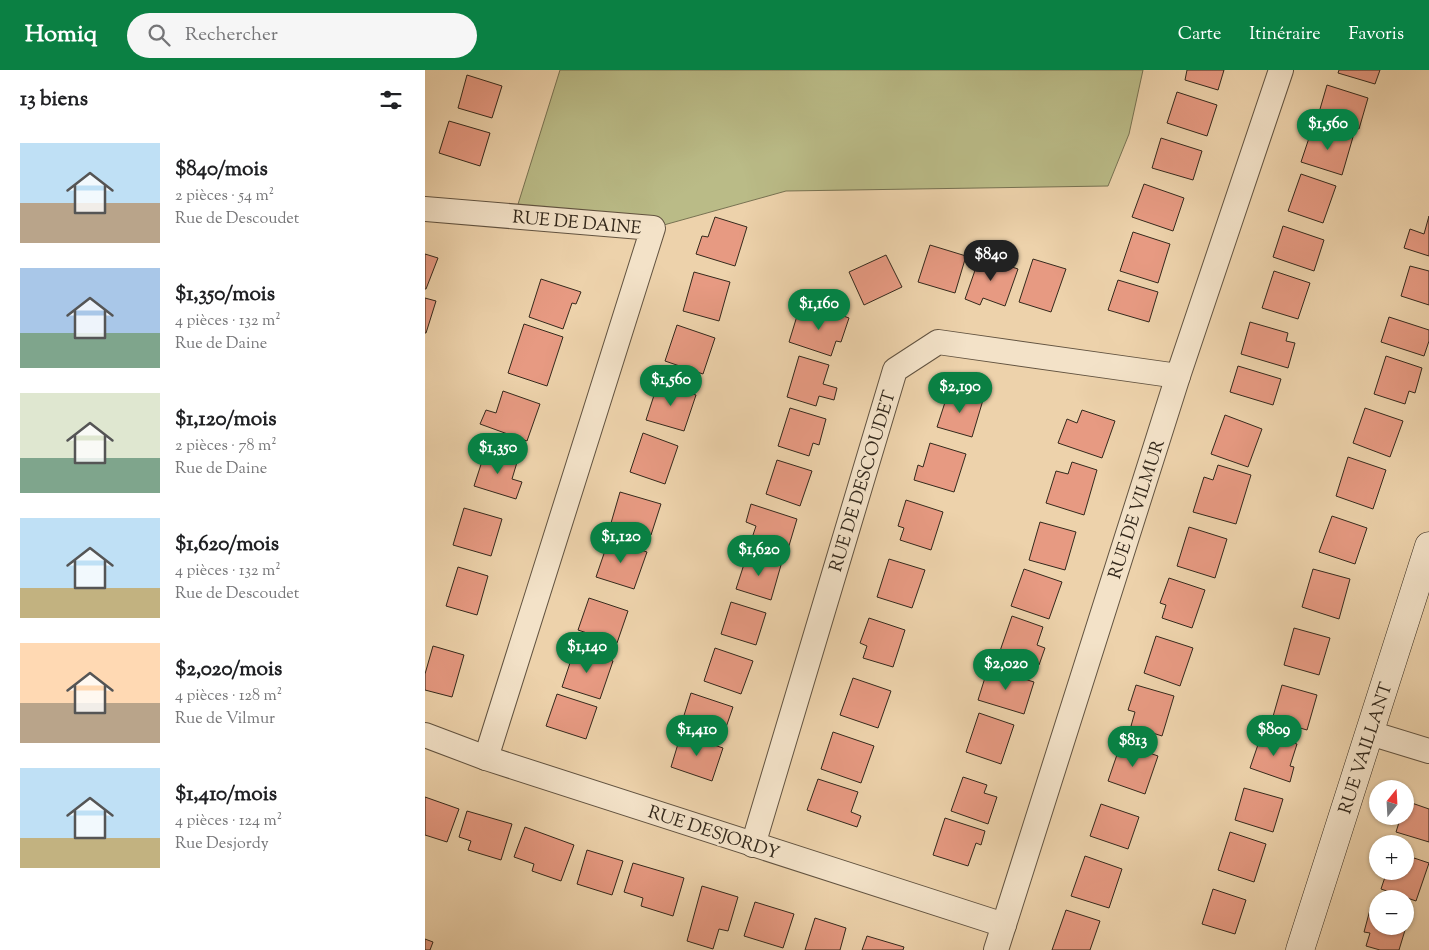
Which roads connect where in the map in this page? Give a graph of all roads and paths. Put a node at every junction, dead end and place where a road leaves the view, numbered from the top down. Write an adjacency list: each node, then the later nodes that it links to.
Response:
1 (1281, 70): 3 (street, RUE DE VILMUR)
2 (425, 208): 8 (street, RUE DE DAINE)
3 (1178, 376): 9 (street, RUE DE DESCOUDET); 10 (street, RUE DE VILMUR)
4 (1429, 546): 5 (street, RUE VAILLANT)
5 (1370, 733): 7 (street); 12 (street, RUE VAILLANT)
6 (425, 735): 8 (street, RUE DESJORDY)
7 (1429, 752)
8 (486, 758): 9 (street, RUE DESJORDY)
9 (753, 845): 10 (street, RUE DESJORDY)
10 (1004, 925): 11 (street, RUE DE VILMUR)
11 (996, 950)
12 (1300, 950)

